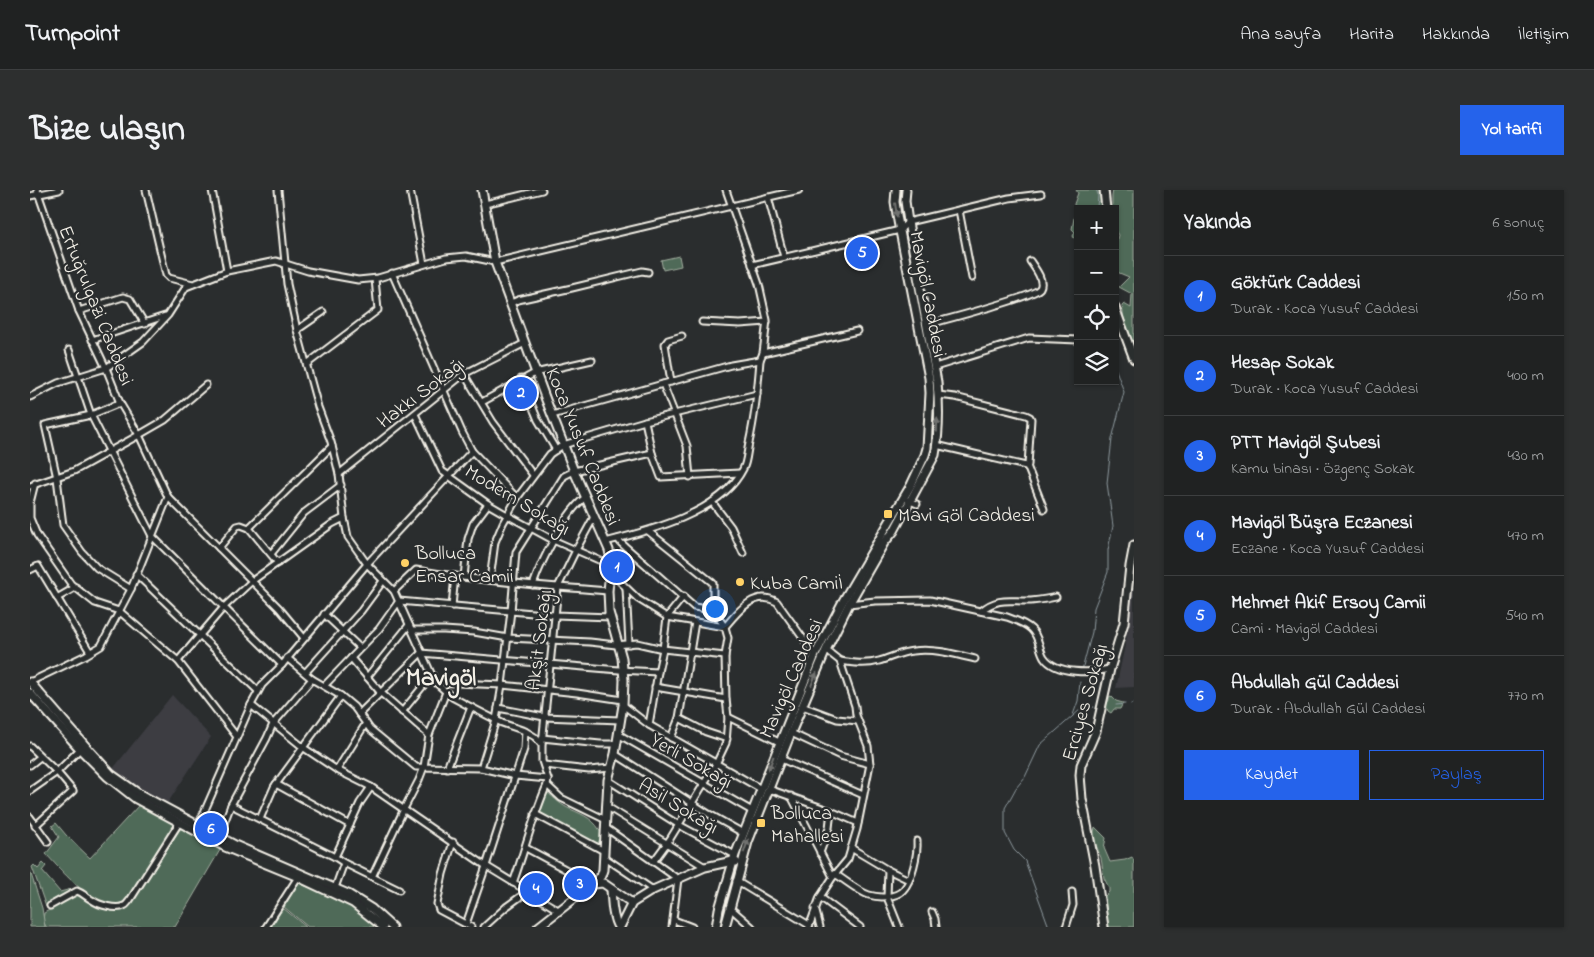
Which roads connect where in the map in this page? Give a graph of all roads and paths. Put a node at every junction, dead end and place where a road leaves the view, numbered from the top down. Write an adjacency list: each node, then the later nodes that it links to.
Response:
1 (59, 190): 13 (street)
2 (146, 190): 34 (street)
3 (212, 190): 29 (street)
4 (278, 190): 26 (street)
5 (410, 190): 27 (street)
6 (482, 190): 17 (street, Koca Yusuf Caddesi)
7 (542, 190): 17 (street)
8 (726, 190): 18 (street)
9 (799, 190): 16 (street)
10 (896, 190): 22 (street, Mavigöl Caddesi, one-way to 22)
11 (906, 190): 21 (street, Mavigöl Caddesi)
12 (1104, 190): 19 (street)
13 (38, 192): 15 (street); 36 (street, Ertuğrulgazi Caddesi)
14 (1041, 194): 20 (street)
15 (30, 196)
16 (768, 197): 18 (street); 23 (street)
17 (484, 204): 25 (street, Koca Yusuf Caddesi)
18 (731, 205): 25 (street); 28 (street)
19 (1106, 205)
20 (959, 210): 21 (street); 33 (street)
21 (908, 222): 22 (street); 43 (street, Mavigöl Caddesi)
22 (900, 230): 23 (street); 97 (street, Mavigöl Caddesi)
23 (784, 257): 28 (street)
24 (1030, 261): 43 (street)
25 (496, 262): 27 (street); 35 (street, Koca Yusuf Caddesi)
26 (284, 264): 29 (street); 32 (street); 44 (street)
27 (424, 264): 31 (street)
28 (752, 265): 41 (street)
29 (227, 270): 34 (street)
30 (648, 272): 35 (street)
31 (392, 274): 32 (street); 65 (street)
32 (375, 278): 55 (street)
33 (972, 278)
34 (193, 284): 38 (street)
35 (511, 303): 49 (street, Koca Yusuf Caddesi)
36 (79, 311): 42 (street); 47 (street, Ertuğrulgazi Caddesi)
37 (323, 312): 44 (street)
38 (168, 315): 42 (street); 57 (street)
39 (1119, 319): 52 (street)
40 (702, 322): 41 (street)
41 (767, 322): 51 (street)
42 (145, 324): 47 (street)
43 (927, 325): 56 (street, Mavigöl Caddesi)
44 (297, 330): 55 (street)
45 (857, 331): 51 (street)
46 (682, 336): 62 (street)
47 (92, 340): 57 (street, Ertuğrulgazi Caddesi)
48 (1074, 340): 56 (street)
49 (525, 343): 58 (street, Koca Yusuf Caddesi); 59 (street, Hakkı Sokağı)
50 (68, 350): 60 (street)
51 (763, 353): 54 (street)
52 (1134, 359)
53 (592, 360): 58 (street)
54 (760, 360): 62 (street); 66 (street)
55 (306, 364): 79 (street)
56 (935, 367): 67 (street, Mavigöl Caddesi)
57 (106, 368): 60 (street); 70 (street, Ertuğrulgazi Caddesi)
58 (536, 373): 61 (street); 72 (street, Koca Yusuf Caddesi)
59 (464, 374): 65 (street, Hakkı Sokağı); 69 (street)
60 (77, 378): 68 (street); 74 (street)
61 (521, 380): 69 (street); 80 (street)
62 (671, 382): 63 (street)
63 (663, 384): 72 (street); 73 (street)
64 (206, 385): 76 (street)
65 (444, 390): 71 (street, Hakkı Sokağı); 81 (street)
66 (758, 394): 73 (street); 86 (street)
67 (938, 394): 77 (street, Mavigöl Caddesi, one-way to 67); 84 (street)
68 (30, 397)
69 (482, 402): 89 (street)
70 (120, 403): 74 (street); 76 (street, Ertuğrulgazi Caddesi)
71 (415, 414): 87 (street, Hakkı Sokağı); 88 (street, Modern Sokağı)
72 (552, 414): 78 (street, Koca Yusuf Caddesi)
73 (675, 414): 75 (street); 90 (street)
74 (92, 415): 82 (street); 91 (street)
75 (645, 421): 78 (street); 83 (street)
76 (139, 435): 82 (street); 94 (street, Ertuğrulgazi Caddesi)
77 (936, 444): 84 (street); 97 (street, Mavigöl Caddesi)
78 (564, 445): 80 (street); 85 (street, Koca Yusuf Caddesi)
79 (332, 446): 87 (street); 105 (street)
80 (556, 450): 89 (street)
81 (472, 451): 88 (street); 96 (street)
82 (109, 452): 91 (street); 108 (street)
83 (652, 453): 85 (street); 90 (street)
84 (1027, 466): 101 (street)
85 (574, 471): 95 (street, Koca Yusuf Caddesi); 106 (street)
86 (740, 473): 90 (street); 98 (street)
87 (339, 474): 93 (street)
88 (449, 475): 100 (street, Modern Sokağı); 118 (street)
89 (533, 475): 96 (street)
90 (690, 476)
91 (57, 478): 92 (street); 132 (street)
92 (33, 484): 99 (street)
93 (341, 485): 104 (street); 116 (street)
94 (168, 497): 108 (street); 113 (street, Ertuğrulgazi Caddesi)
95 (586, 497): 103 (street, Koca Yusuf Caddesi); 110 (street)
96 (517, 498): 102 (street)
97 (910, 501): 139 (street, Mavigöl Caddesi); 166 (street, Mavigöl Caddesi)
98 (712, 502): 107 (street); 115 (street)
99 (30, 504): 129 (street)
100 (488, 504): 102 (street, Modern Sokağı); 123 (street)
101 (1044, 510)
102 (507, 515): 106 (street, Modern Sokağı); 124 (street)
103 (594, 517): 111 (street, Koca Yusuf Caddesi); 114 (street, Akşit Sokağı)
104 (344, 518): 117 (street); 118 (street)
105 (249, 528): 113 (street); 116 (street)
106 (531, 528): 110 (street, Modern Sokağı); 127 (street)
107 (648, 532): 109 (street); 142 (street)
108 (152, 536): 121 (street); 141 (street)
109 (618, 539): 111 (street); 135 (street)
110 (553, 540): 114 (street, Modern Sokağı); 128 (street)
111 (605, 542): 119 (street, Koca Yusuf Caddesi)
112 (1134, 546): 176 (street, Erciyes Sokağı)
113 (219, 548): 125 (street, Ertuğrulgazi Caddesi)
114 (576, 550): 119 (street, Modern Sokağı); 130 (street, Akşit Sokağı)
115 (743, 553)
116 (271, 554): 117 (street)
117 (278, 563): 125 (street)
118 (367, 564): 126 (street); 146 (street)
119 (610, 568): 131 (street, Modern Sokağı); 133 (street, Koca Yusuf Caddesi)
120 (30, 570): 137 (street)
121 (136, 574): 132 (street); 154 (street)
122 (455, 576): 123 (street); 134 (street); 140 (street)
123 (464, 577): 124 (street)
124 (490, 580): 127 (street)
125 (252, 581): 141 (street); 155 (street, Ertuğrulgazi Caddesi)
126 (383, 581): 134 (street); 153 (street)
127 (514, 583): 128 (street); 144 (street)
128 (533, 585): 130 (street)
129 (76, 587): 137 (street); 143 (street)
130 (558, 587): 133 (street); 147 (street, Akşit Sokağı)
131 (626, 587): 148 (street, Modern Sokağı); 158 (street)
132 (131, 589): 143 (street)
133 (608, 590): 149 (street, Koca Yusuf Caddesi)
134 (394, 591): 138 (street)
135 (684, 596): 142 (street); 148 (street)
136 (1056, 597): 145 (street)
137 (57, 598): 163 (street)
138 (399, 601): 140 (street); 151 (street); 160 (street)
139 (850, 604): 145 (street); 162 (street, Mavigöl Caddesi)
140 (452, 606): 144 (street)
141 (224, 607): 154 (street); 174 (street)
142 (713, 610): 152 (street)
143 (119, 611): 163 (street); 171 (street)
144 (511, 611): 147 (street); 156 (street)
145 (981, 611): 176 (street)
146 (324, 614): 153 (street); 155 (street)
147 (555, 615): 149 (street); 157 (street, Akşit Sokağı)
148 (667, 616): 150 (street, Modern Sokağı); 161 (street)
149 (610, 617): 159 (street, Koca Yusuf Caddesi)
150 (695, 622): 152 (street, Modern Sokağı); 165 (street)
151 (411, 627): 156 (street); 164 (street); 181 (street)
152 (725, 627): 166 (street); 167 (street)
153 (343, 631): 160 (street); 179 (street)
154 (200, 635): 171 (street); 189 (street)
155 (304, 638): 168 (street)
156 (508, 638): 157 (street); 172 (street)
157 (552, 641): 159 (street); 175 (street, Akşit Sokağı)
158 (629, 644): 159 (street); 161 (street)
159 (618, 645): 177 (street, Koca Yusuf Caddesi)
160 (360, 648): 169 (street)
161 (663, 649): 165 (street); 178 (street)
162 (826, 650): 173 (street); 198 (street, Mavigöl Caddesi, one-way to 162)
163 (90, 652): 183 (street)
164 (421, 653): 172 (street); 180 (street); 191 (street)
165 (689, 653): 167 (street); 188 (street)
166 (815, 655): 220 (street, Mavigöl Caddesi)
167 (725, 656): 195 (street)
168 (287, 658): 174 (street); 179 (street)
169 (351, 658): 181 (street); 185 (street)
170 (975, 659): 173 (street)
171 (178, 660): 216 (street)
172 (505, 660): 175 (street); 186 (street)
173 (840, 661): 208 (street)
174 (282, 664): 189 (street)
175 (550, 664): 177 (street); 190 (street, Akşit Sokağı)
176 (1110, 669): 327 (street, Erciyes Sokağı)
177 (623, 670): 178 (street); 196 (street, Koca Yusuf Caddesi)
178 (658, 672): 187 (street)
179 (305, 673): 182 (street)
180 (432, 675): 184 (street); 201 (street)
181 (367, 677): 191 (street)
182 (312, 679): 185 (street); 210 (street)
183 (30, 682): 224 (street)
184 (435, 682): 186 (street); 192 (street)
185 (325, 685): 194 (street)
186 (502, 685): 190 (street); 200 (street)
187 (655, 686): 188 (street); 211 (street)
188 (682, 690): 195 (street); 205 (street)
189 (258, 691): 197 (street)
190 (547, 691): 196 (street); 203 (street, Akşit Sokağı)
191 (380, 692): 201 (street); 202 (street)
192 (446, 692): 199 (street); 215 (street)
193 (30, 693): 224 (street)
194 (341, 696): 202 (street); 225 (street)
195 (726, 699): 204 (street)
196 (623, 703): 207 (street, Koca Yusuf Caddesi); 211 (street)
197 (251, 705): 210 (street); 216 (street)
198 (802, 706): 208 (street); 213 (street, Mavigöl Caddesi)
199 (471, 707): 206 (street); 234 (street)
200 (498, 708): 203 (street); 206 (street)
201 (402, 712): 215 (street)
202 (359, 714): 209 (street)
203 (544, 717): 207 (street); 217 (street, Akşit Sokağı)
204 (728, 717): 219 (street); 220 (street)
205 (679, 718): 218 (street); 219 (street)
206 (496, 720): 212 (street); 235 (street)
207 (620, 720): 214 (street, Koca Yusuf Caddesi)
208 (858, 720): 230 (street)
209 (366, 723): 233 (street); 237 (street)
210 (273, 724): 225 (street); 251 (street)
211 (649, 724): 218 (street)
212 (526, 731): 222 (street); 239 (street)
213 (791, 733): 228 (street, Mavigöl Caddesi); 230 (street)
214 (618, 734): 221 (street, Koca Yusuf Caddesi); 243 (street, Yerli Sokağı)
215 (429, 735): 233 (street)
216 (237, 737): 266 (street)
217 (542, 738): 221 (street); 222 (street, Akşit Sokağı)
218 (671, 738): 229 (street)
219 (727, 739): 229 (street)
220 (779, 742): 245 (street, Mavigöl Caddesi, one-way to 245)
221 (616, 744): 226 (street, Koca Yusuf Caddesi)
222 (542, 745): 232 (street, Akşit Sokağı)
223 (30, 746): 227 (street)
224 (82, 747): 238 (street); 261 (street); 266 (street)
225 (304, 748): 237 (street); 242 (street)
226 (615, 754): 236 (street, Koca Yusuf Caddesi); 250 (street)
227 (40, 757): 231 (street); 238 (street)
228 (781, 760): 246 (street, Mavigöl Caddesi); 248 (street)
229 (716, 764): 243 (street); 245 (street)
230 (870, 764): 248 (street)
231 (30, 765)
232 (544, 765): 236 (street); 241 (street, Akşit Sokağı)
233 (424, 767): 234 (street); 253 (street)
234 (447, 768): 235 (street)
235 (481, 768): 239 (street)
236 (610, 768): 240 (street, Koca Yusuf Caddesi)
237 (337, 770): 244 (street)
238 (57, 772): 247 (street); 264 (street)
239 (515, 776): 241 (street); 282 (street)
240 (608, 780): 252 (street, Koca Yusuf Caddesi); 263 (street, Asil Sokağı)
241 (548, 782): 256 (street); 259 (street)
242 (276, 784): 258 (street); 262 (street)
243 (704, 784): 250 (street); 254 (street, Yerli Sokağı)
244 (370, 787): 253 (street); 262 (street)
245 (761, 789): 254 (street, Mavigöl Caddesi)
246 (770, 789): 249 (street); 281 (street, Mavigöl Caddesi, one-way to 246)
247 (30, 791)
248 (863, 795): 260 (street)
249 (791, 796): 255 (street); 275 (street)
250 (692, 802): 263 (street); 267 (street)
251 (231, 805): 258 (street); 268 (street)
252 (606, 806): 259 (street, Koca Yusuf Caddesi); 272 (street)
253 (404, 809): 271 (street); 286 (street)
254 (752, 811): 267 (street, Mavigöl Caddesi)
255 (831, 811): 260 (street); 275 (street)
256 (536, 814): 273 (street); 276 (street)
257 (30, 817): 264 (street)
258 (260, 819): 277 (street)
259 (606, 820): 265 (street, Koca Yusuf Caddesi)
260 (858, 823): 274 (street)
261 (179, 824): 266 (street); 303 (street)
262 (350, 825): 277 (street)
263 (679, 825): 272 (street); 278 (street, Asil Sokağı)
264 (35, 826): 270 (street)
265 (606, 828): 276 (street, Koca Yusuf Caddesi); 279 (street)
266 (196, 829): 268 (street); 287 (street)
267 (743, 833): 278 (street, Mavigöl Caddesi)
268 (219, 836): 294 (street)
269 (917, 841): 290 (street)
270 (48, 842)
271 (453, 842): 282 (street); 309 (street)
272 (667, 844): 279 (street); 283 (street)
273 (526, 848): 292 (street); 293 (street)
274 (852, 848): 284 (street); 285 (street)
275 (820, 852): 285 (street)
276 (604, 854): 289 (street, Koca Yusuf Caddesi); 297 (street)
277 (335, 857): 280 (street)
278 (734, 858): 281 (street); 283 (street); 319 (street, Mavigöl Caddesi)
279 (653, 862): 288 (street)
280 (344, 863): 286 (street); 294 (street)
281 (741, 863): 291 (street, Mavigöl Caddesi)
282 (486, 866): 292 (street); 309 (street)
283 (705, 868): 288 (street)
284 (888, 870): 290 (street); 300 (street)
285 (834, 876): 300 (street); 301 (street)
286 (372, 877): 295 (street)
287 (298, 878): 311 (street); 312 (street)
288 (678, 878): 297 (street); 308 (street)
289 (602, 880): 293 (street); 296 (street)
290 (909, 880): 300 (street)
291 (736, 881): 304 (street, Mavigöl Caddesi); 310 (street)
292 (513, 883): 298 (street)
293 (593, 884): 306 (street)
294 (335, 888): 313 (street)
295 (399, 890)
296 (611, 890): 302 (street); 316 (street)
297 (653, 890): 302 (street)
298 (528, 891): 306 (street); 314 (street)
299 (1072, 892): 326 (street)
300 (888, 897): 324 (street)
301 (820, 898): 305 (street); 323 (street)
302 (632, 903): 316 (street)
303 (50, 906)
304 (729, 907): 320 (street, Mavigöl Caddesi); 321 (street)
305 (815, 908): 310 (street); 322 (street)
306 (558, 910): 315 (street)
307 (932, 912): 325 (street)
308 (674, 920): 317 (street); 318 (street)
309 (468, 926)
310 (809, 926)
311 (266, 927)
312 (383, 927)
313 (392, 927)
314 (484, 927)
315 (538, 927)
316 (619, 927)
317 (672, 927)
318 (692, 927)
319 (716, 927)
320 (725, 927)
321 (752, 927)
322 (820, 927)
323 (860, 927)
324 (899, 927)
325 (936, 927)
326 (1066, 927)
327 (1104, 927)

